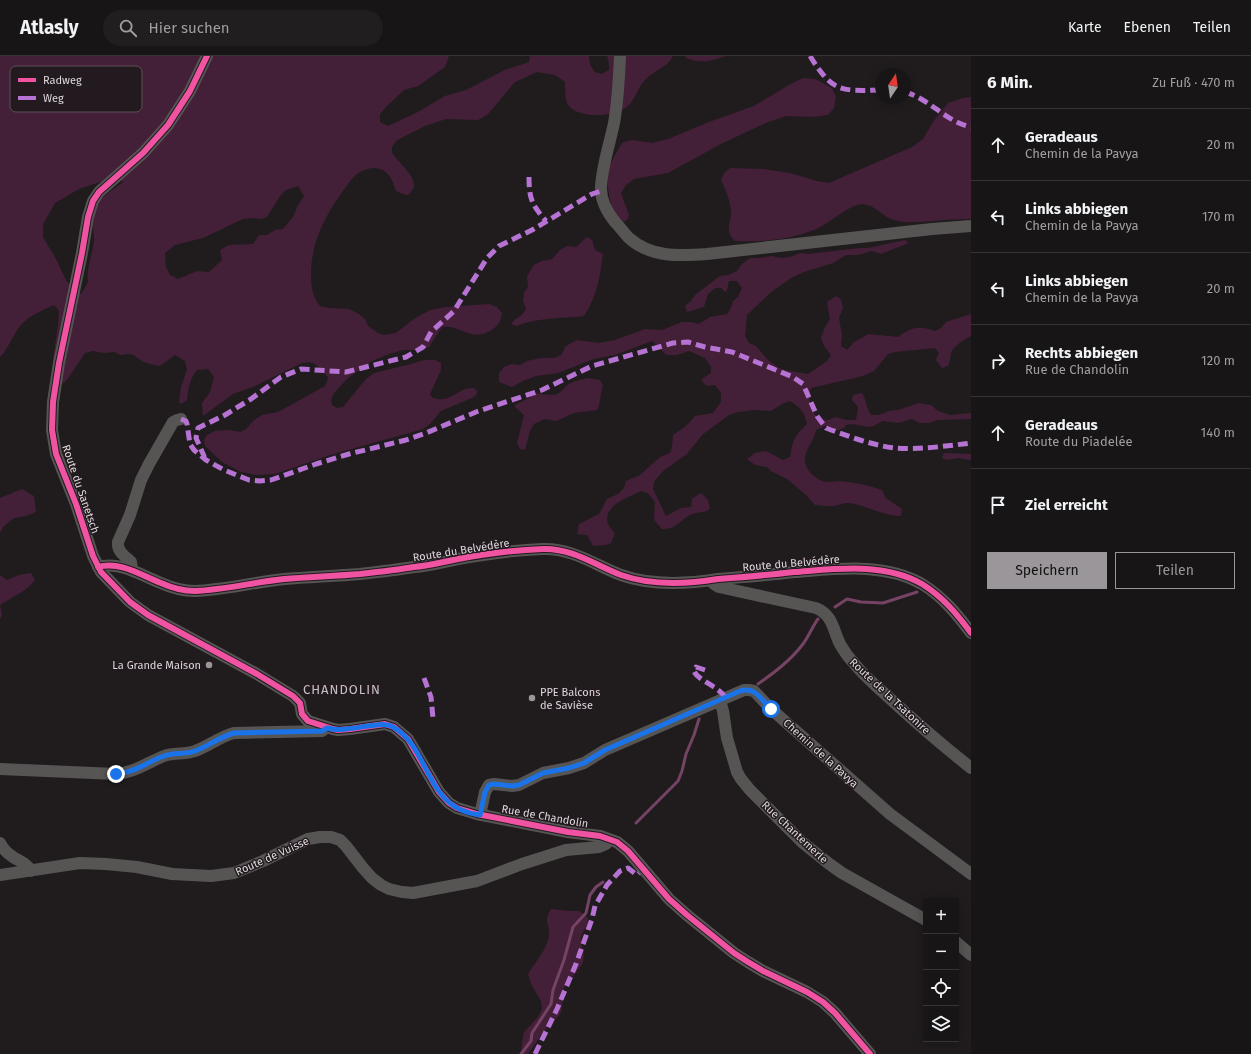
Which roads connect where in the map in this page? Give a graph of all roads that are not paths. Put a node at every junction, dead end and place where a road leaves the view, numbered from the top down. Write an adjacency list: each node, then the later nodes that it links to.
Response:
1 (207, 56): 5 (street, Route du Sanetsch)
2 (620, 56): 3 (street)
3 (971, 226)
4 (181, 419): 6 (street)
5 (98, 567): 6 (street, Route du Belvédère); 10 (street, Route du Sanetsch)
6 (132, 570): 7 (street, Route du Belvédère)
7 (713, 580): 8 (street, Route du Belvédère); 11 (street, Route de la Tsatonire)
8 (970, 630)
9 (720, 700): 13 (street, Chemin de la Pavya); 17 (street, Chemin de la Pavya); 19 (street, Rue Chantemerle)
10 (327, 728): 12 (street); 13 (street, Rue de Chandolin)
11 (971, 768)
12 (0, 769)
13 (480, 815): 14 (street, Rue de Chandolin)
14 (609, 839): 16 (street, Route de Vuisse); 22 (street, Rue de Chandolin)
15 (0, 843): 16 (street)
16 (31, 871): 18 (street, Route de Vuisse)
17 (971, 874)
18 (0, 875)
19 (923, 918)
20 (959, 945): 21 (street)
21 (971, 955)
22 (870, 1054)

